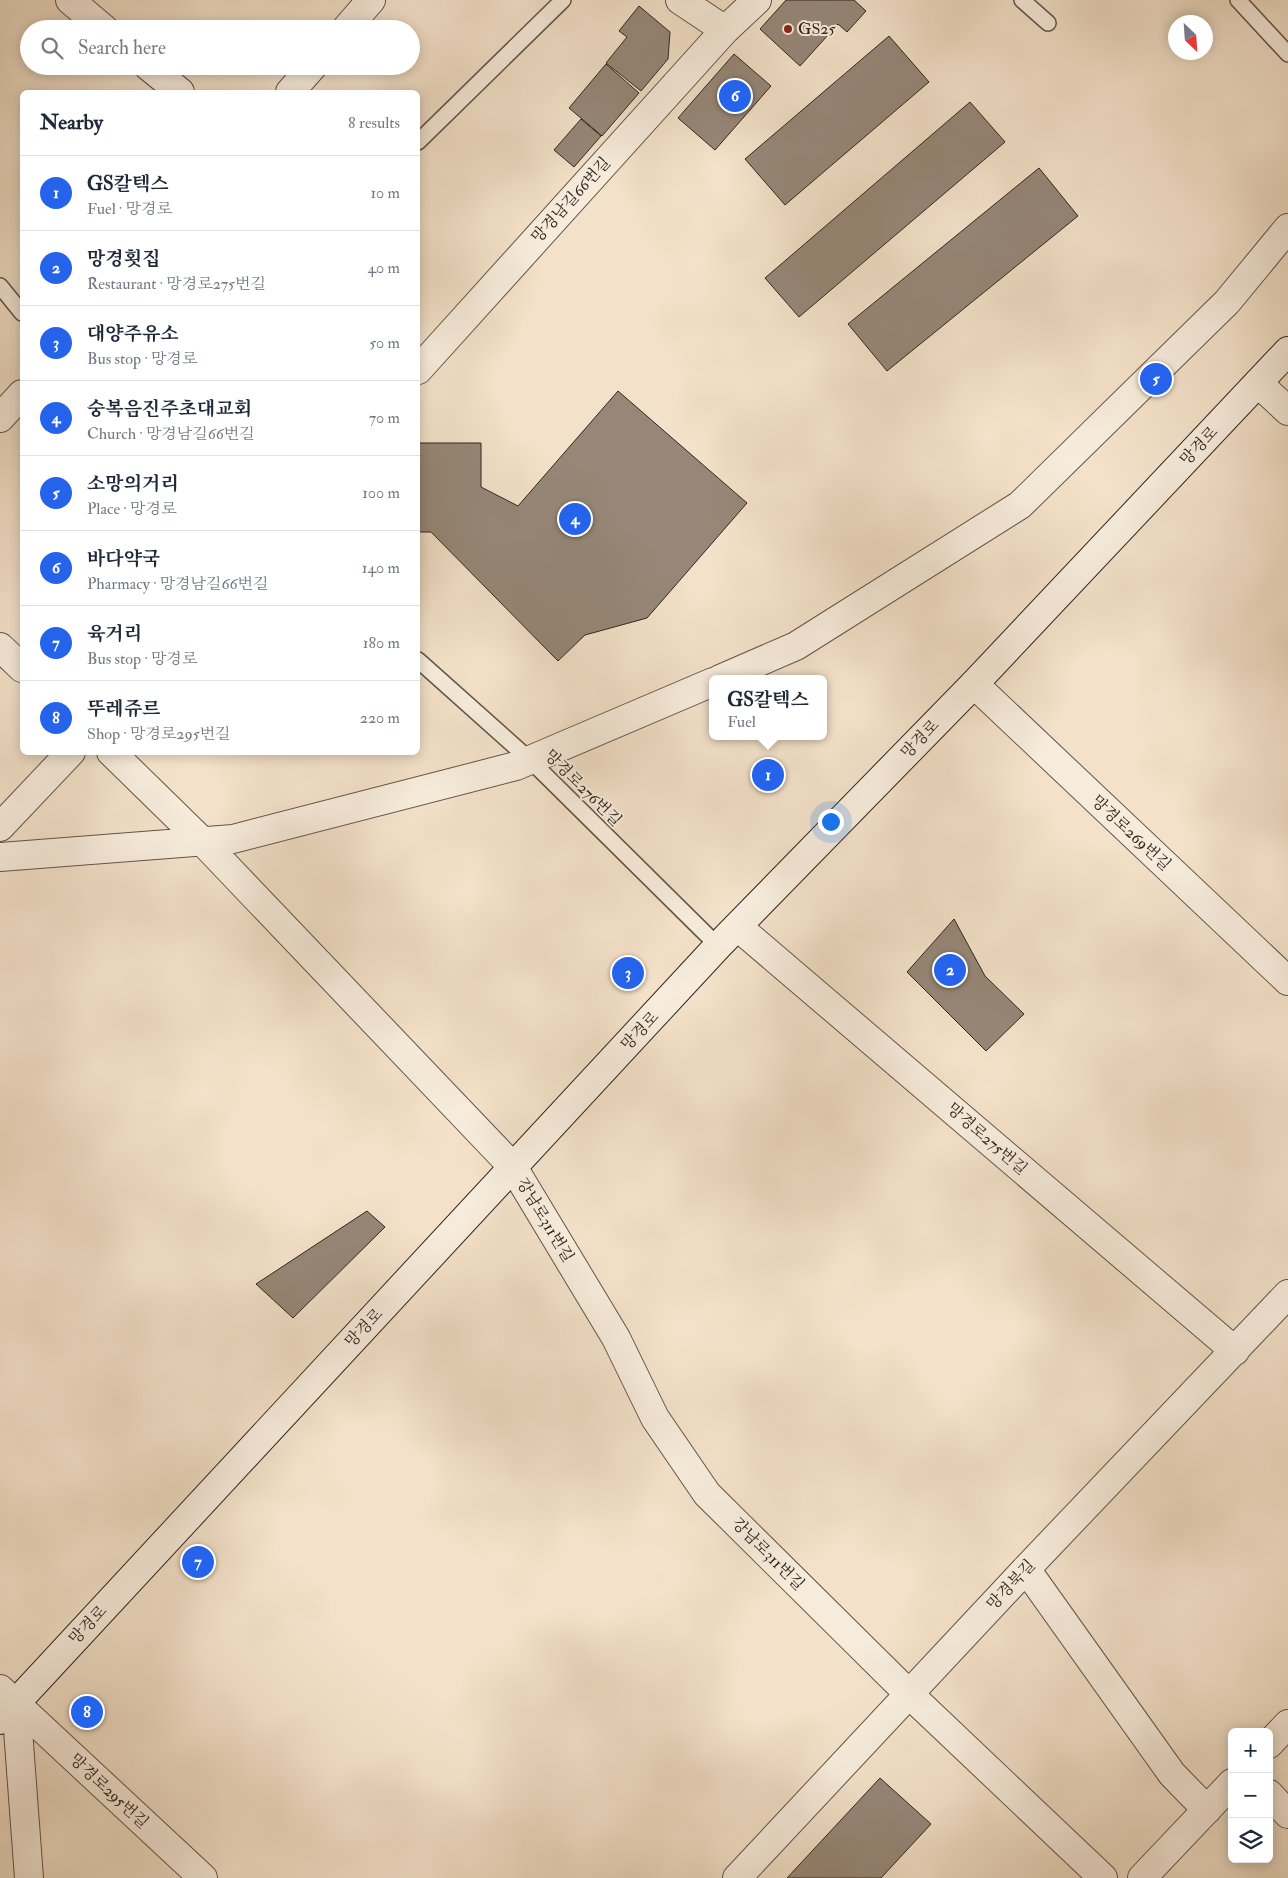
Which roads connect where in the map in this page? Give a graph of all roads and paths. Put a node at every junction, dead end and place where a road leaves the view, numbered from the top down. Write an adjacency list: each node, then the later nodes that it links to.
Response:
1 (70, 0): 8 (street)
2 (371, 0): 9 (street)
3 (563, 0): 17 (lane)
4 (680, 0): 11 (street)
5 (757, 0): 11 (street, 망경남길66번길)
6 (1022, 0): 10 (lane)
7 (1238, 0): 12 (lane)
8 (93, 20)
9 (354, 20)
10 (1048, 23)
11 (725, 30): 22 (street, 망경남길66번길)
12 (1288, 54)
13 (159, 75): 15 (street)
14 (305, 75): 16 (street)
15 (178, 90)
16 (292, 90)
17 (420, 140)
18 (1288, 228): 30 (street)
19 (0, 286): 20 (lane)
20 (20, 311)
21 (1288, 351): 23 (street, 망경로)
22 (420, 368)
23 (1258, 383): 25 (street); 32 (street, 망경로)
24 (20, 396): 26 (street)
25 (1288, 411)
26 (0, 418)
27 (0, 647): 29 (street)
28 (420, 662): 35 (lane, 망경로276번길)
29 (20, 666)
30 (729, 675)
31 (709, 684): 35 (street)
32 (974, 684): 39 (street, 망경로); 41 (street, 망경로269번길)
33 (68, 755): 36 (street)
34 (114, 755): 37 (street, 강남로311번길)
35 (530, 760): 37 (street); 40 (lane, 망경로276번길)
36 (0, 827)
37 (202, 841): 38 (street); 42 (street, 강남로311번길)
38 (0, 857)
39 (738, 927): 40 (street, 망경로); 44 (street, 망경로275번길)
40 (718, 946): 42 (street, 망경로)
41 (1288, 981)
42 (513, 1167): 46 (street, 강남로311번길); 47 (street, 망경로)
43 (1288, 1294): 44 (street, 망경북길)
44 (1234, 1351): 45 (street, 망경북길)
45 (1026, 1569): 46 (street, 망경북길); 52 (street)
46 (908, 1694): 56 (street, 망경북길); 57 (street, 강남로311번길)
47 (4, 1704): 54 (street); 55 (street, 망경로295번길)
48 (1288, 1724): 49 (street)
49 (1273, 1740)
50 (1228, 1787): 52 (street)
51 (1273, 1798): 53 (street)
52 (1206, 1810): 58 (street)
53 (1288, 1814)
54 (29, 1878)
55 (203, 1878)
56 (737, 1878)
57 (1103, 1878)
58 (1142, 1878)

